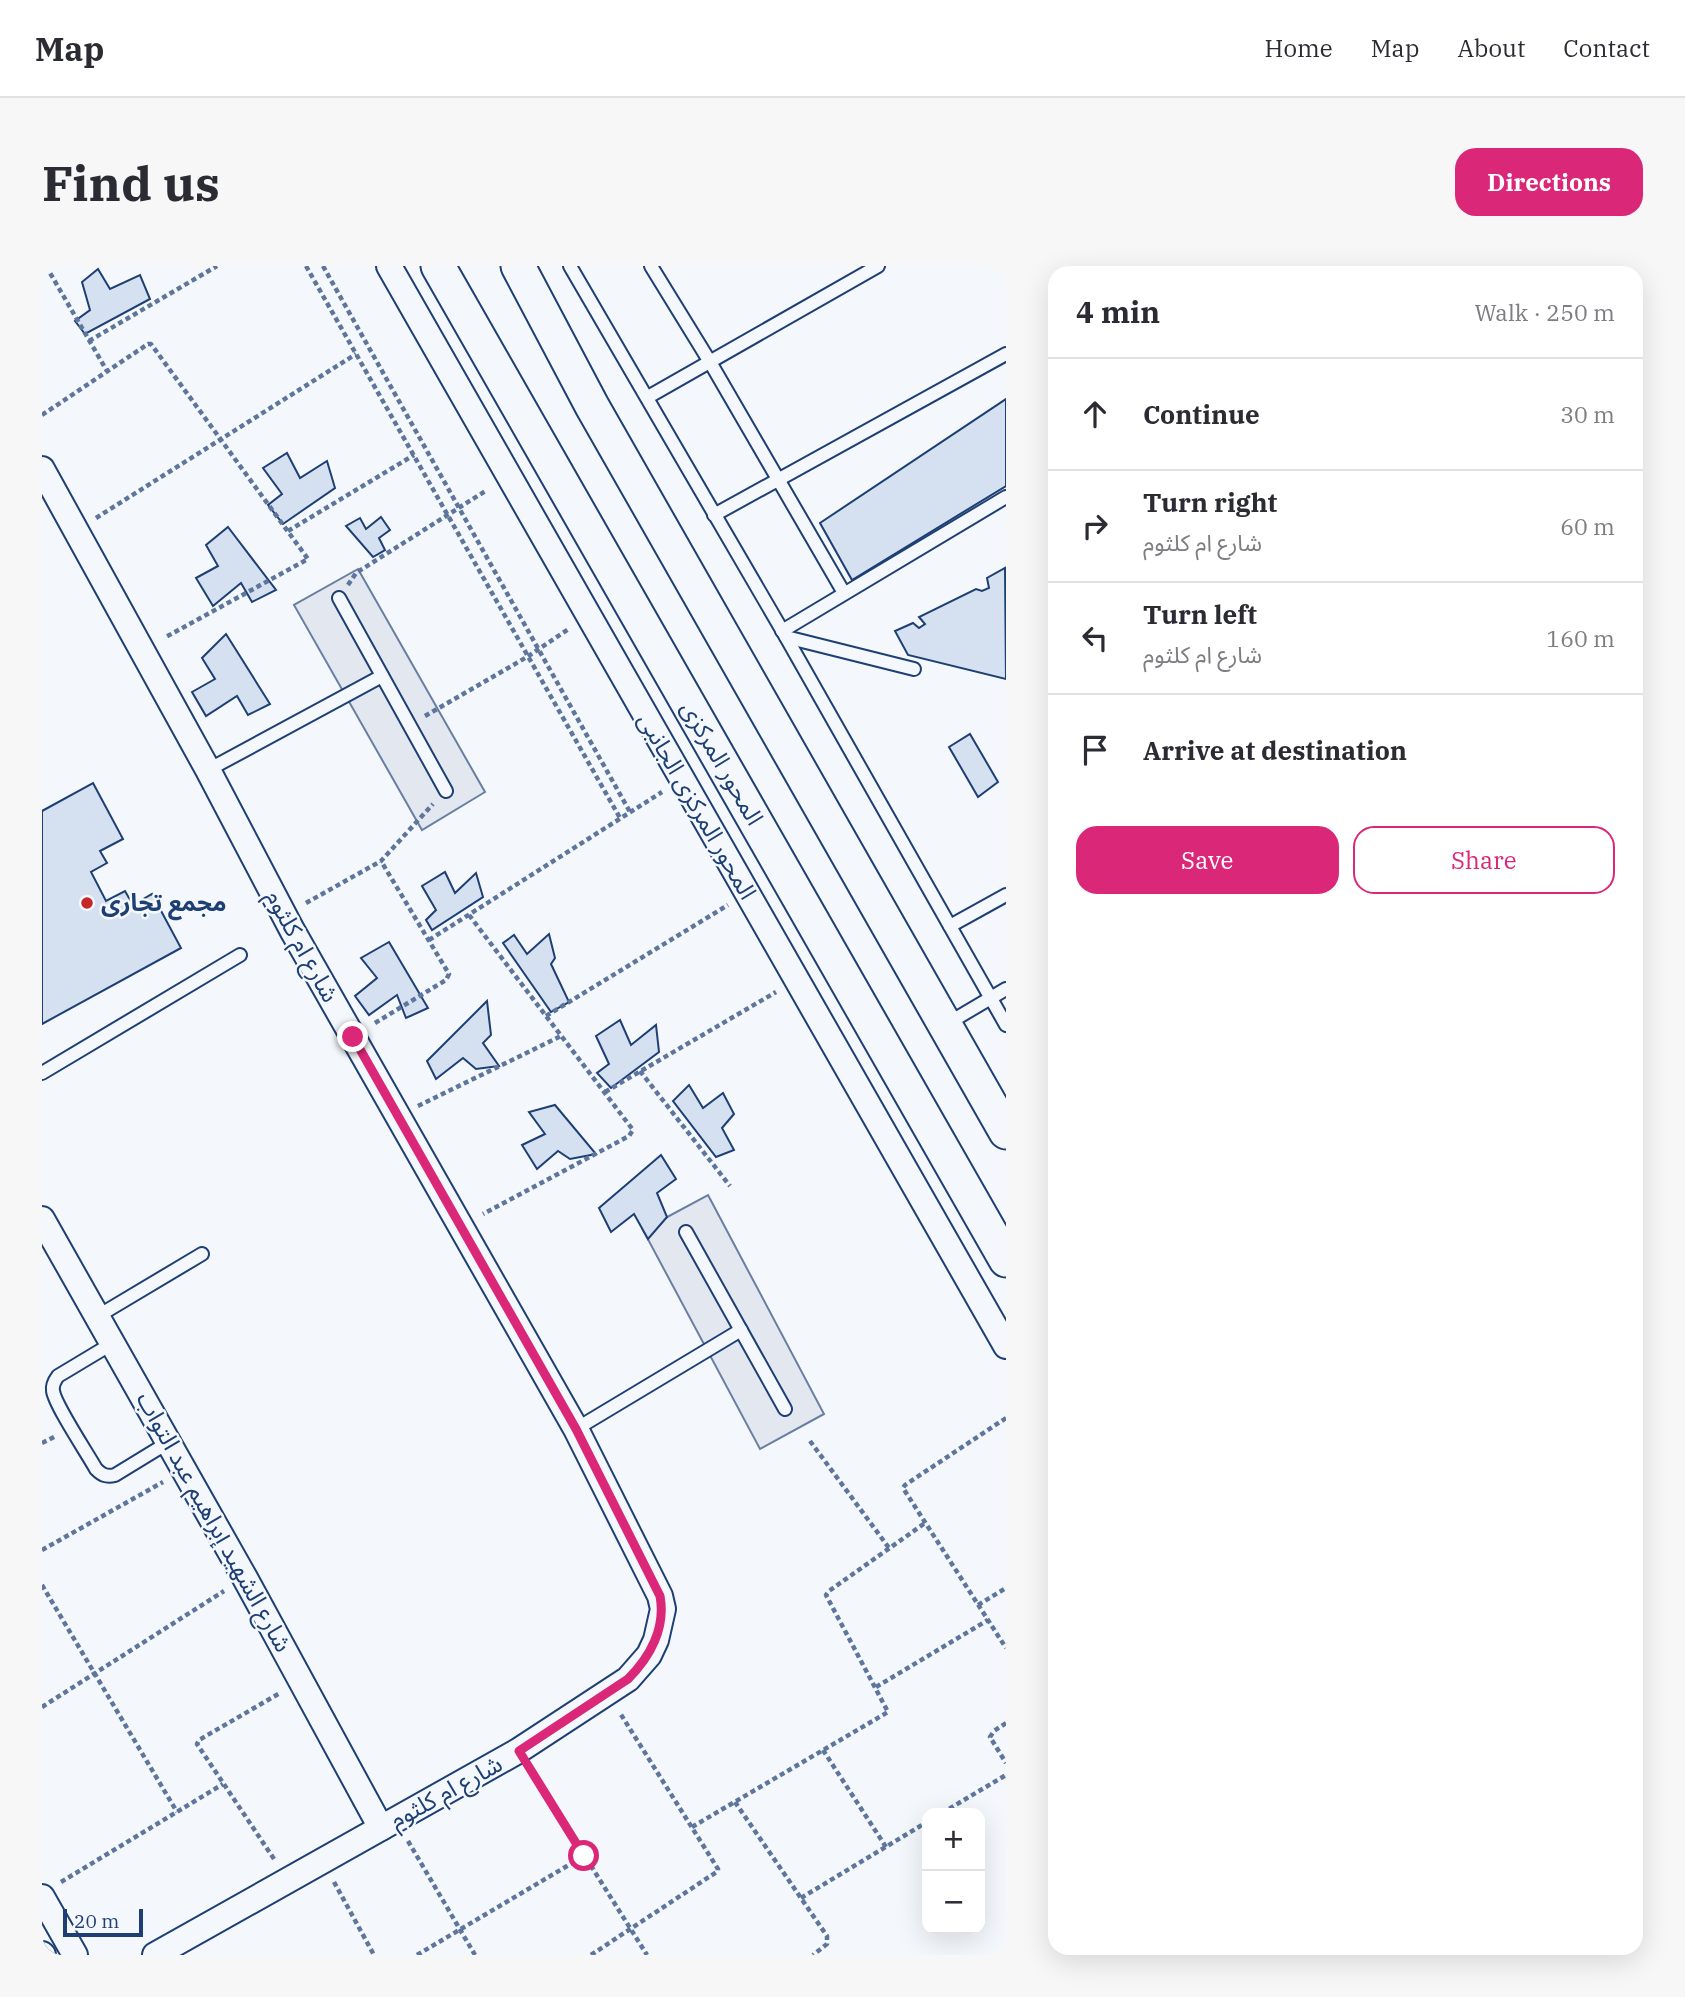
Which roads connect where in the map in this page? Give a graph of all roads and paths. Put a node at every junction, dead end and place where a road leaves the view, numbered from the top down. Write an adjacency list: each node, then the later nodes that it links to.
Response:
1 (46, 266): 12 (path)
2 (217, 266): 11 (path)
3 (306, 266): 13 (path)
4 (323, 266): 25 (path)
5 (389, 266): 22 (street, المحور المركزى الجانبى)
6 (438, 266): 70 (main road, المحور المركزى)
7 (518, 266): 57 (main road)
8 (569, 266): 17 (lane)
9 (651, 266): 15 (lane)
10 (878, 266): 15 (lane)
11 (208, 268): 12 (path)
12 (89, 341): 16 (path)
13 (356, 354): 19 (path); 20 (path)
14 (1006, 354): 23 (lane)
15 (710, 362): 17 (lane); 23 (lane)
16 (107, 371): 18 (path); 19 (path)
17 (648, 397): 27 (lane)
18 (42, 415)
19 (220, 440): 28 (path); 29 (path)
20 (414, 456): 26 (path); 29 (path)
21 (42, 469): 28 (street, شارع ام كلثوم)
22 (509, 477): 25 (path); 32 (street, المحور المركزى الجانبى)
23 (778, 479): 27 (lane); 30 (lane)
24 (1006, 497): 30 (lane)
25 (459, 508): 26 (path); 35 (path)
26 (447, 515): 31 (path); 36 (path)
27 (714, 515): 33 (lane)
28 (76, 531): 34 (street, شارع ام كلثوم)
29 (288, 531): 34 (path)
30 (844, 593): 33 (lane)
31 (339, 598): 38 (lane)
32 (588, 616): 35 (path); 41 (street, المحور المركزى الجانبى)
33 (784, 634): 37 (lane); 50 (lane)
34 (142, 650): 40 (street, شارع ام كلثوم)
35 (538, 650): 36 (path); 43 (path)
36 (527, 657): 39 (path); 44 (path)
37 (914, 669)
38 (382, 677): 39 (lane); 40 (lane)
39 (410, 726): 42 (lane)
40 (208, 770): 48 (street, شارع ام كلثوم)
41 (682, 779): 43 (path); 46 (street, المحور المركزى الجانبى)
42 (446, 791): 45 (path)
43 (630, 812): 44 (path)
44 (620, 818): 49 (path)
45 (381, 861): 48 (path); 51 (path)
46 (747, 893): 53 (street, المحور المركزى الجانبى); 56 (path)
47 (1006, 895): 50 (lane)
48 (284, 915): 60 (street, شارع ام كلثوم)
49 (469, 915): 51 (path); 56 (path)
50 (950, 926): 55 (lane)
51 (429, 940): 60 (path)
52 (240, 955): 62 (lane)
53 (797, 980): 61 (path); 75 (street, المحور المركزى الجانبى)
54 (1006, 989): 55 (lane)
55 (990, 998): 57 (lane); 58 (lane)
56 (546, 1016): 59 (path)
57 (945, 1025): 65 (main road)
58 (1006, 1025)
59 (561, 1036): 63 (path); 64 (path)
60 (353, 1037): 64 (street, شارع ام كلثوم)
61 (640, 1071): 63 (path); 66 (path)
62 (42, 1073)
63 (605, 1092): 68 (path)
64 (398, 1116): 68 (street, شارع ام كلثوم)
65 (1006, 1132)
66 (730, 1186)
67 (42, 1219): 72 (street, شارع الشهيد إبراهيم عبد التواب)
68 (461, 1226): 78 (street, شارع ام كلثوم)
69 (686, 1232): 73 (lane)
70 (1004, 1252)
71 (202, 1254): 72 (lane)
72 (97, 1317): 74 (street, شارع الشهيد إبراهيم عبد التواب)
73 (741, 1330): 76 (lane); 78 (lane)
74 (113, 1343): 80 (street, شارع الشهيد إبراهيم عبد التواب); 80 (lane)
75 (1006, 1346)
76 (785, 1409)
77 (1006, 1418): 82 (path)
78 (576, 1429): 94 (street, شارع ام كلثوم)
79 (810, 1441): 83 (path)
80 (169, 1442): 81 (street, شارع الشهيد إبراهيم عبد التواب)
81 (185, 1470): 84 (path); 85 (street, شارع الشهيد إبراهيم عبد التواب)
82 (925, 1523): 83 (path); 88 (path)
83 (888, 1548): 93 (path)
84 (42, 1550)
85 (245, 1578): 91 (path); 92 (street, شارع الشهيد إبراهيم عبد التواب)
86 (42, 1585): 91 (path)
87 (1006, 1588): 88 (path)
88 (978, 1605): 89 (path)
89 (988, 1620): 90 (path); 93 (path)
90 (1006, 1648)
91 (94, 1674): 95 (path); 104 (path)
92 (302, 1680): 101 (path); 105 (street, شارع الشهيد إبراهيم عبد التواب)
93 (876, 1687): 97 (path)
94 (607, 1692): 98 (street, شارع ام كلثوم); 107 (path)
95 (42, 1707)
96 (1006, 1723): 99 (path)
97 (823, 1750): 102 (path); 108 (path)
98 (519, 1751): 105 (street, شارع ام كلثوم); 109 (path)
99 (1006, 1763)
100 (1006, 1774): 103 (path)
101 (223, 1784): 104 (path); 111 (path)
102 (736, 1802): 107 (path); 113 (path)
103 (950, 1808)
104 (177, 1812): 112 (path)
105 (389, 1824): 110 (street, شارع ام كلثوم); 114 (path)
106 (922, 1825): 108 (path)
107 (692, 1827): 115 (path)
108 (886, 1847): 113 (path)
109 (584, 1856): 114 (path); 115 (path)
110 (323, 1861): 111 (street, شارع ام كلثوم); 118 (path)
111 (288, 1880): 117 (street, شارع ام كلثوم)
112 (48, 1892): 116 (street)
113 (801, 1898): 123 (path)
114 (460, 1929): 119 (path); 120 (path)
115 (630, 1929): 121 (path); 122 (path)
116 (75, 1955)
117 (155, 1955)
118 (374, 1955)
119 (417, 1955)
120 (475, 1955)
121 (592, 1955)
122 (647, 1955)
123 (813, 1955)

